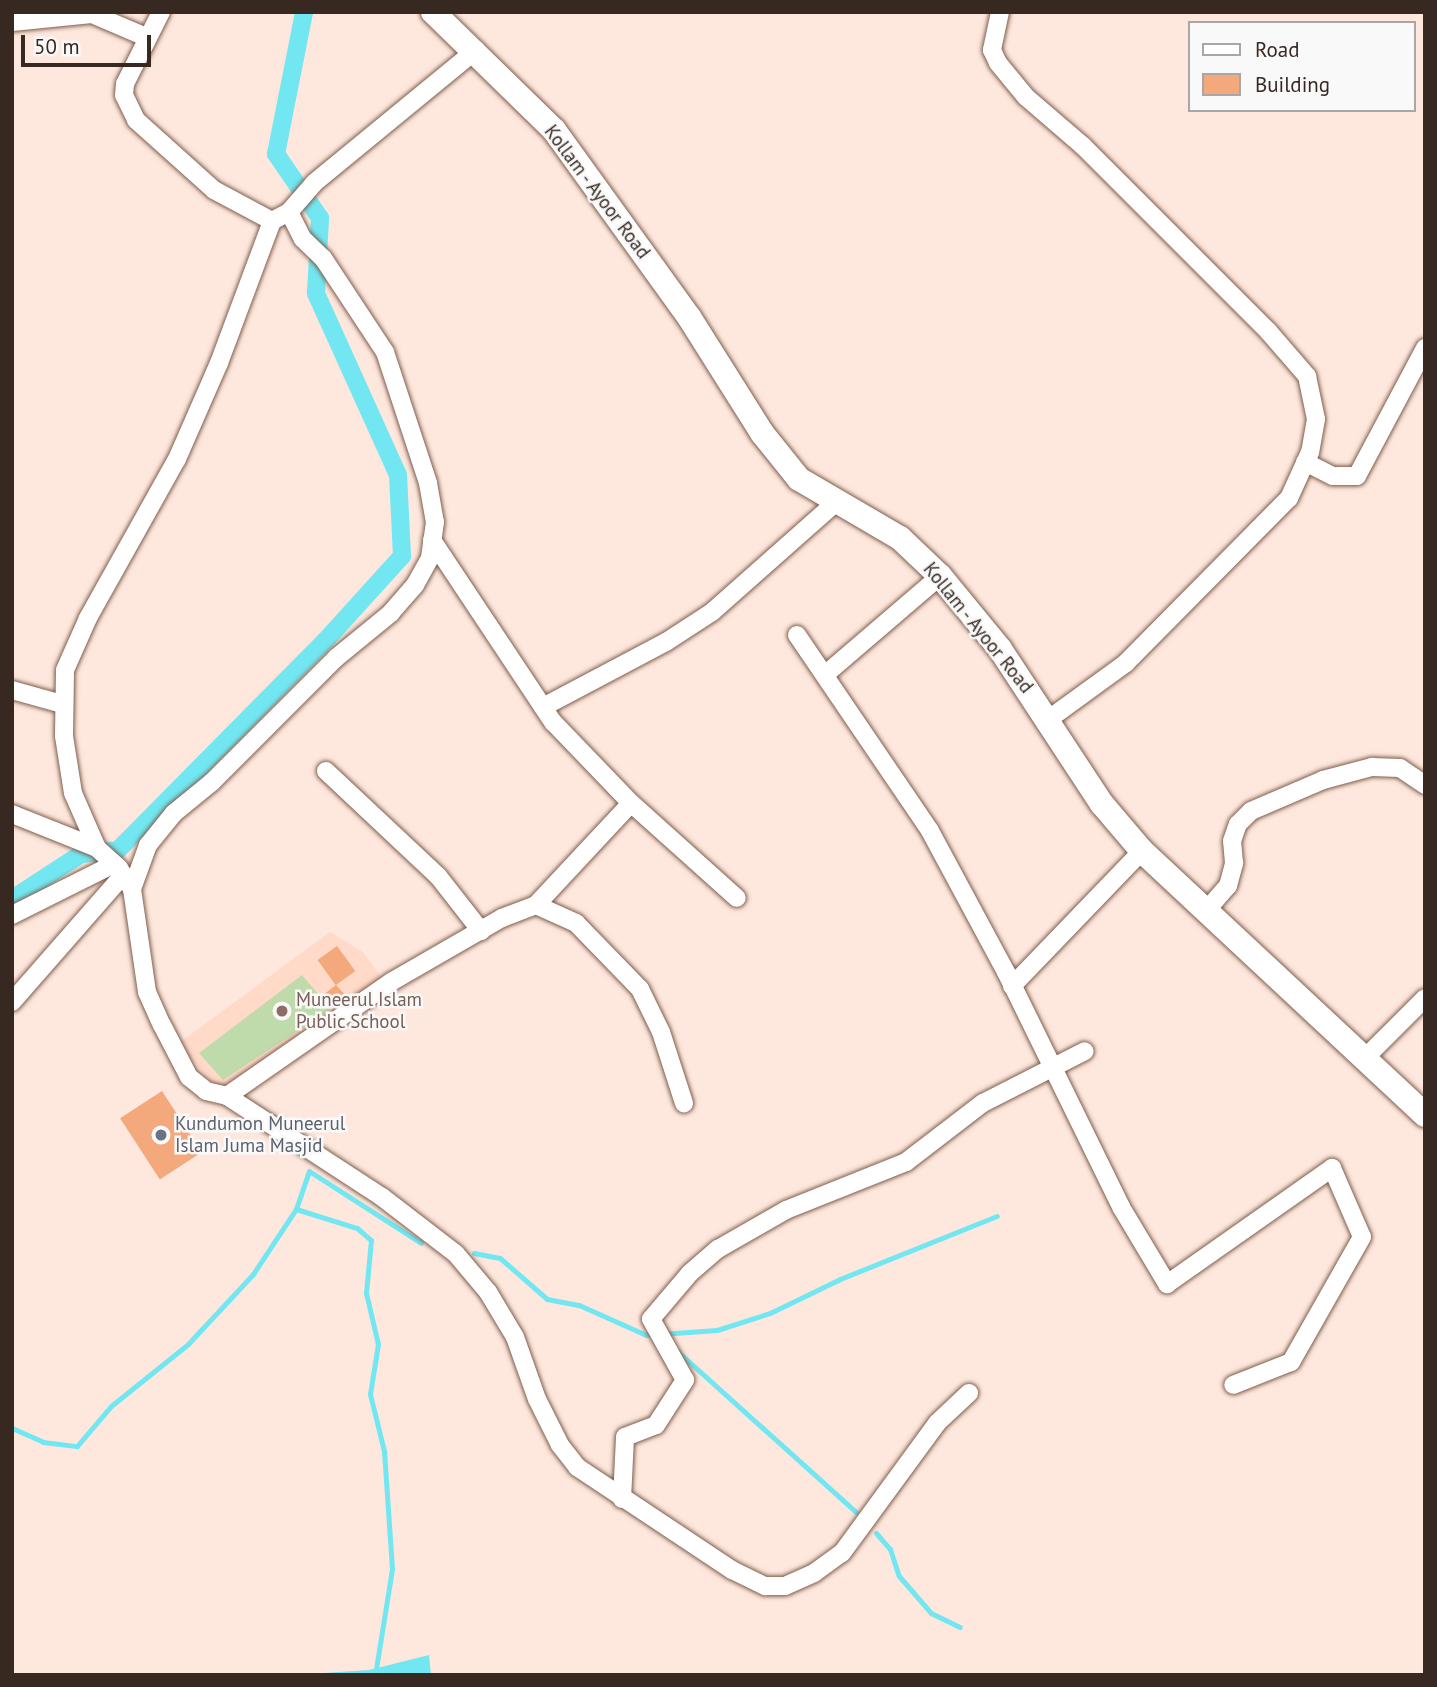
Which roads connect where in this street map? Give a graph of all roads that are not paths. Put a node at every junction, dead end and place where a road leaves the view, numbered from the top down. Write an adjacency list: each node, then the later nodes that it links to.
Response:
1 (161, 12): 5 (street)
2 (433, 12): 6 (main road, Kollam - Ayoor Road)
3 (1000, 12): 10 (street)
4 (12, 22): 5 (street)
5 (146, 37): 8 (street)
6 (476, 50): 7 (street); 11 (main road, Kollam - Ayoor Road)
7 (289, 212): 8 (street); 12 (street)
8 (272, 221): 17 (street)
9 (1425, 348): 10 (street)
10 (1305, 462): 19 (street)
11 (835, 503): 13 (main road, Kollam - Ayoor Road); 18 (street)
12 (432, 540): 18 (street); 25 (street)
13 (940, 576): 15 (street); 19 (main road, Kollam - Ayoor Road)
14 (797, 635): 15 (street)
15 (827, 673): 31 (street)
16 (12, 690): 17 (street)
17 (62, 704): 25 (street)
18 (543, 707): 22 (street)
19 (1049, 719): 24 (main road, Kollam - Ayoor Road)
20 (326, 771): 30 (street)
21 (1425, 785): 28 (street)
22 (631, 803): 26 (street); 27 (street)
23 (12, 814): 25 (street)
24 (1142, 851): 28 (main road, Kollam - Ayoor Road); 31 (street)
25 (112, 864): 29 (street); 33 (street); 37 (street)
26 (737, 898)
27 (536, 905): 30 (street); 38 (street)
28 (1205, 912): 35 (main road, Kollam - Ayoor Road)
29 (12, 915)
30 (481, 931): 37 (street)
31 (1012, 986): 36 (street)
32 (1425, 999): 35 (street)
33 (12, 1002)
34 (1085, 1051): 36 (street)
35 (1364, 1059): 39 (main road, Kollam - Ayoor Road)
36 (1052, 1072): 40 (street); 42 (street)
37 (226, 1096): 42 (street)
38 (684, 1104)
39 (1425, 1115)
40 (1233, 1385)
41 (969, 1393): 42 (street)
42 (622, 1499)

